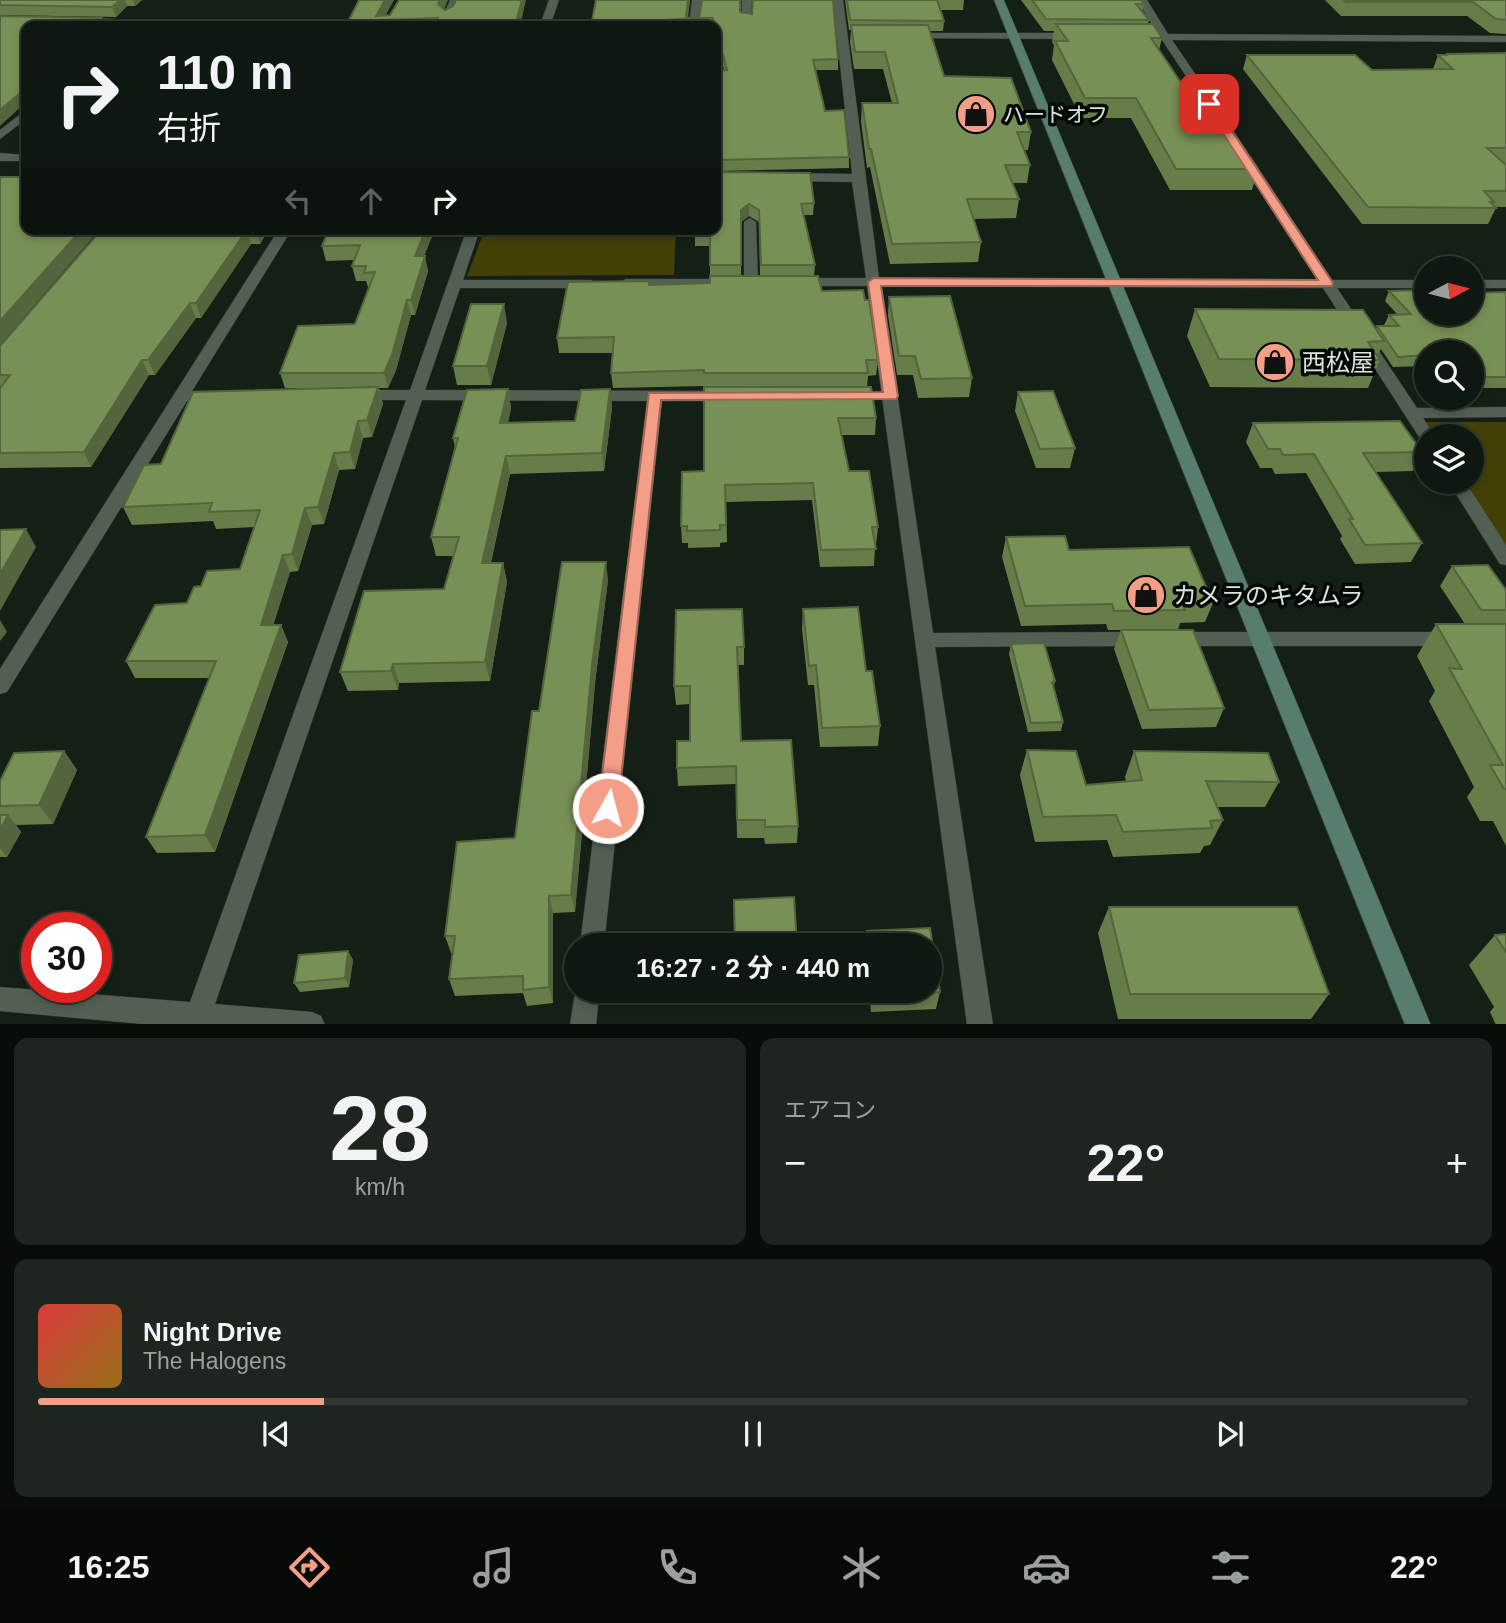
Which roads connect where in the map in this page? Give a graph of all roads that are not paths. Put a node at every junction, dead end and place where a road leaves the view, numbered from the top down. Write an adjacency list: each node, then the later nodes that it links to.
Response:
1 (454, 0): 8 (street)
2 (554, 0): 10 (street)
3 (696, 0): 11 (street)
4 (747, 0): 9 (street)
5 (838, 0): 25 (street)
6 (999, 0): 13 (street)
7 (1142, 0): 16 (street)
8 (448, 17)
9 (747, 20)
10 (547, 21)
11 (694, 21)
12 (895, 36): 13 (street)
13 (1014, 36): 14 (street); 33 (street)
14 (1083, 36)
15 (1124, 37): 16 (street)
16 (1165, 37): 17 (street); 20 (street)
17 (1506, 40)
18 (21, 117): 19 (street)
19 (0, 136)
20 (1231, 138)
21 (1239, 149): 31 (street)
22 (0, 157): 23 (street)
23 (21, 158)
24 (780, 177): 25 (street)
25 (858, 178): 29 (street)
26 (750, 222): 30 (street)
27 (282, 235): 39 (street)
28 (472, 235): 32 (street)
29 (874, 282): 30 (street); 33 (street); 50 (street)
30 (765, 283): 32 (street)
31 (1327, 283): 33 (street); 34 (street); 44 (street)
32 (454, 284): 38 (street)
33 (1115, 284): 48 (street)
34 (1414, 284)
35 (1484, 284): 36 (street)
36 (1506, 284)
37 (347, 395): 38 (street)
38 (415, 395): 41 (street); 55 (street)
39 (182, 396): 40 (street); 51 (street)
40 (237, 396)
41 (654, 396): 42 (street); 52 (street)
42 (738, 396)
43 (1506, 412): 44 (street)
44 (1412, 413): 45 (street)
45 (1419, 424)
46 (1464, 494): 47 (street)
47 (1506, 559)
48 (1260, 639): 49 (street); 50 (street); 59 (street)
49 (1465, 639)
50 (925, 640): 58 (street)
51 (0, 686)
52 (593, 933)
53 (0, 999): 55 (street)
54 (585, 1003): 57 (street)
55 (196, 1020): 56 (street)
56 (312, 1024)
57 (583, 1024)
58 (980, 1024)
59 (1418, 1024)

